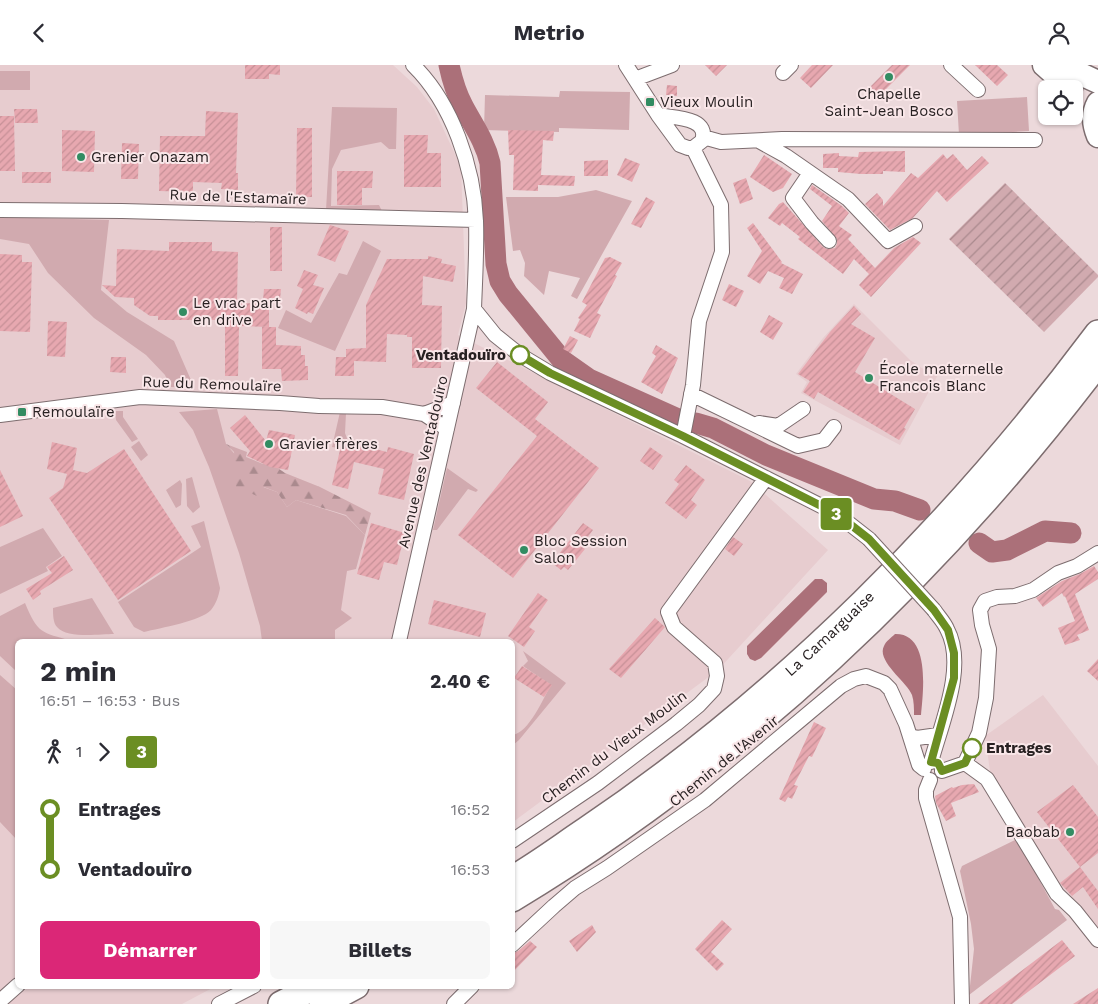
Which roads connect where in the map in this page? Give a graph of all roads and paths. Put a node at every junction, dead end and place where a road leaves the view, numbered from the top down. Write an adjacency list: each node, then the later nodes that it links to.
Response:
1 (413, 65): 22 (street, Avenue des Ventadouïro)
2 (626, 65): 7 (street)
3 (672, 65): 7 (street)
4 (951, 65): 10 (street)
5 (1044, 65): 8 (main road)
6 (1061, 65): 9 (main road)
7 (636, 79): 12 (street)
8 (1061, 80)
9 (1098, 82)
10 (978, 90)
11 (1083, 103): 13 (main road)
12 (658, 115): 14 (street); 15 (street)
13 (1096, 119)
14 (688, 120): 15 (street); 16 (street)
15 (676, 137): 19 (street)
16 (703, 137): 18 (street); 19 (street)
17 (1035, 140): 18 (street)
18 (758, 141): 20 (street)
19 (693, 148): 30 (street)
20 (810, 173): 23 (street); 24 (street)
21 (0, 210): 22 (street, Rue de l'Estamaïre)
22 (476, 220): 25 (street, Avenue des Ventadouïro)
23 (915, 226)
24 (829, 241)
25 (474, 309): 27 (street); 28 (street, Avenue des Ventadouïro)
26 (1098, 333): 46 (highway, La Camarguaise)
27 (494, 335): 28 (street); 37 (street)
28 (468, 336): 31 (street, Avenue des Ventadouïro)
29 (1098, 363): 47 (highway, La Camarguaise)
30 (692, 390): 32 (street); 35 (street); 37 (street)
31 (453, 403): 33 (street); 36 (street, Avenue des Ventadouïro)
32 (803, 409)
33 (424, 414): 34 (street, Rue du Remoulaïre); 36 (street, Rue du Remoulaïre)
34 (0, 415)
35 (834, 427)
36 (447, 429): 40 (street, Avenue des Ventadouïro)
37 (683, 436): 38 (street)
38 (766, 478): 41 (street, bridge); 45 (street, Chemin du Vieux Moulin)
39 (1098, 553): 43 (street)
40 (399, 639)
41 (938, 735): 42 (street); 44 (street)
42 (910, 737): 44 (street, Chemin de l'Avenir); 49 (street, Chemin de l'Avenir)
43 (965, 763): 44 (street); 48 (street)
44 (928, 770): 60 (street)
45 (515, 839)
46 (515, 877)
47 (515, 897)
48 (1098, 940)
49 (515, 942)
50 (15, 988): 55 (street)
51 (248, 989): 56 (street)
52 (310, 989): 57 (highway)
53 (350, 989): 58 (highway)
54 (469, 989): 59 (street)
55 (0, 1001)
56 (219, 1004)
57 (281, 1004)
58 (322, 1004)
59 (454, 1004)
60 (962, 1004)

